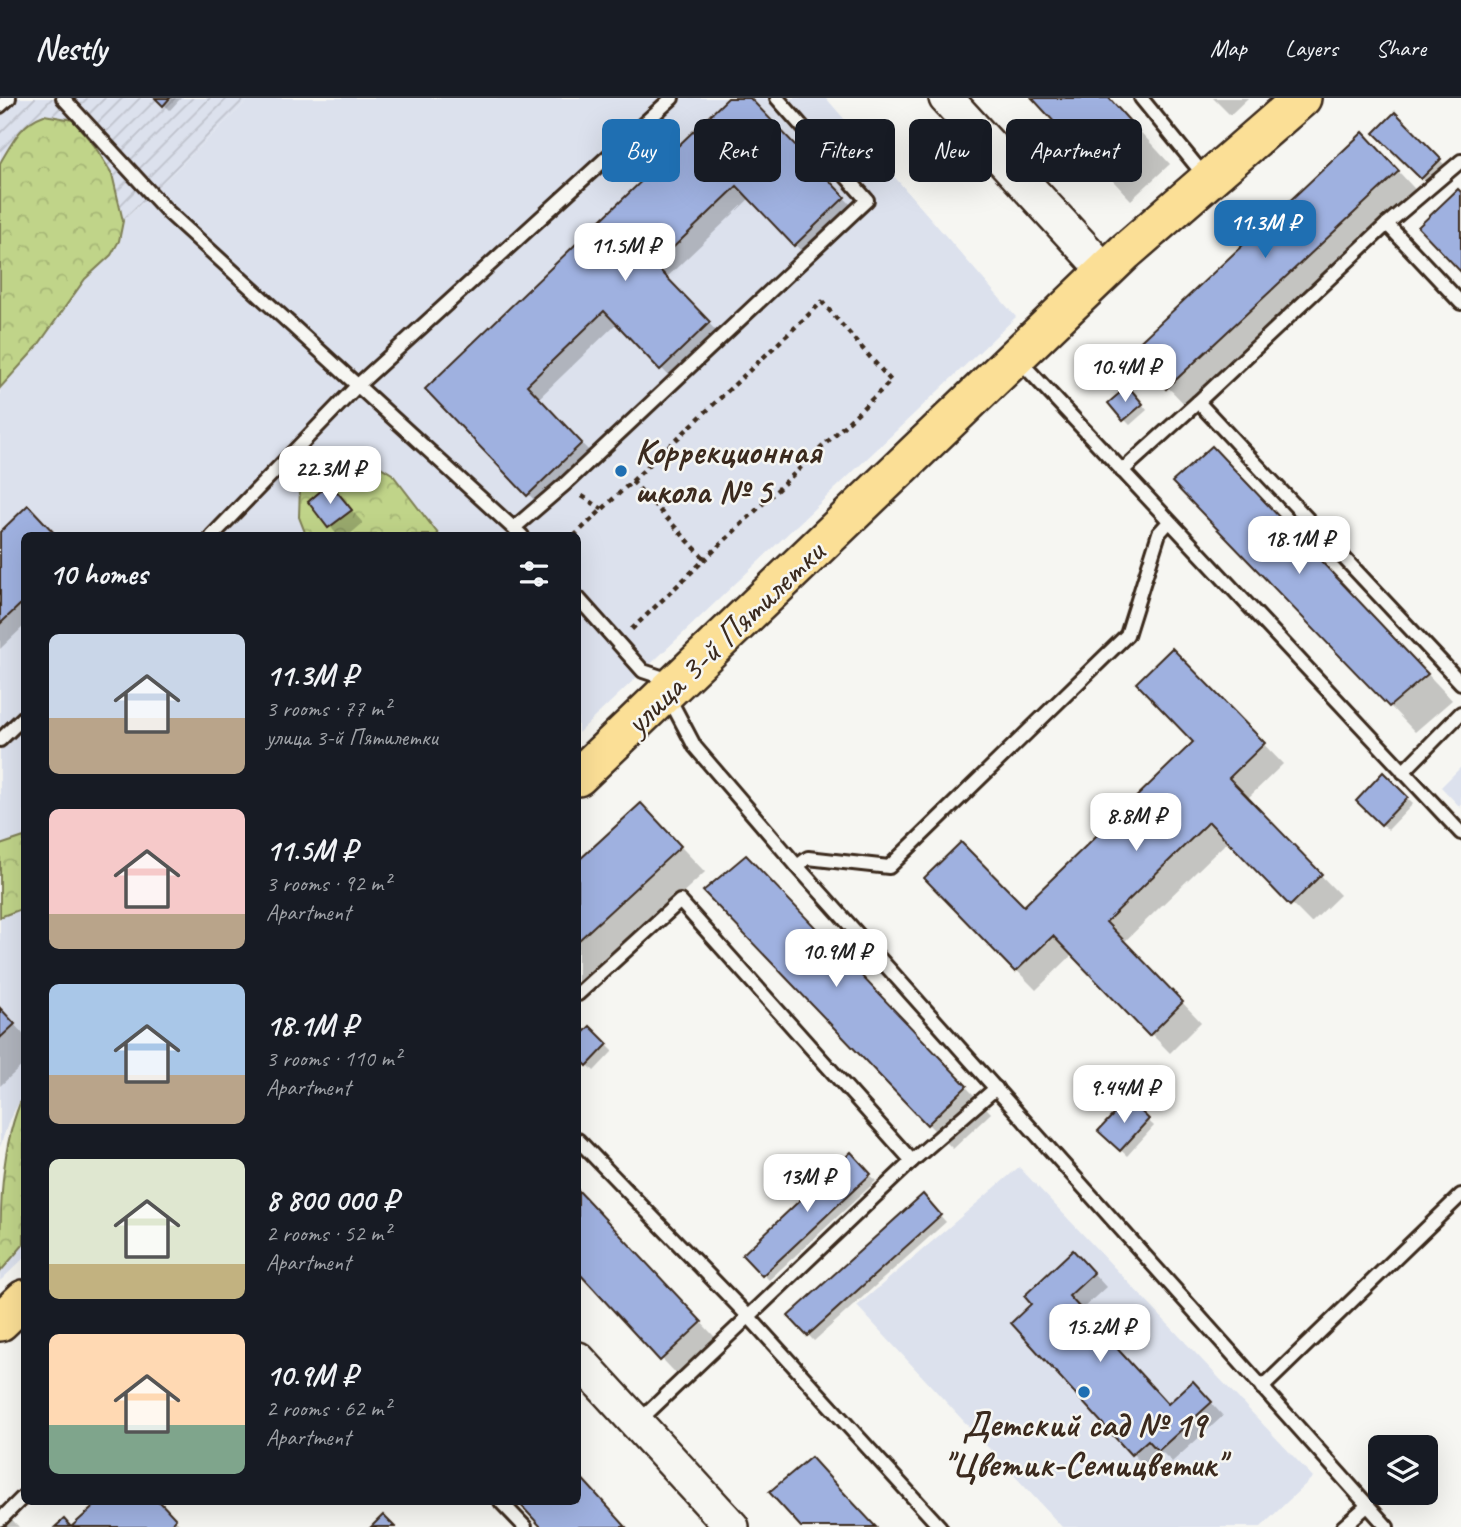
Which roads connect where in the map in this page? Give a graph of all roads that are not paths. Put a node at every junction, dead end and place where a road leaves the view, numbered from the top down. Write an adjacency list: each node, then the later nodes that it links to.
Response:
1 (9, 98): 8 (lane)
2 (63, 98): 15 (lane)
3 (672, 98): 15 (lane)
4 (777, 98): 19 (lane)
5 (946, 98): 12 (street)
6 (1141, 98): 10 (lane)
7 (1302, 98): 10 (main road, улица 3-й Пятилетки)
8 (0, 106)
9 (1461, 161): 11 (lane)
10 (1208, 179): 12 (main road, улица 3-й Пятилетки)
11 (1387, 224): 13 (lane); 16 (lane)
12 (1105, 271): 14 (main road, улица 3-й Пятилетки)
13 (1461, 303)
14 (1016, 357): 17 (lane); 23 (main road, улица 3-й Пятилетки)
15 (358, 385): 19 (lane); 20 (lane)
16 (1198, 402): 17 (lane); 22 (lane)
17 (1122, 471): 18 (lane)
18 (1169, 522): 27 (lane); 30 (lane)
19 (518, 531)
20 (216, 532)
21 (581, 601): 23 (lane)
22 (1461, 683)
23 (671, 687): 28 (main road, улица 3-й Пятилетки); 30 (lane)
24 (1461, 713): 27 (lane)
25 (21, 721): 26 (lane)
26 (0, 740)
27 (1403, 772): 29 (lane)
28 (581, 774)
29 (1461, 833)
30 (797, 866): 32 (lane)
31 (581, 991): 34 (lane)
32 (996, 1088): 34 (lane); 40 (lane)
33 (581, 1143): 37 (lane)
34 (912, 1161): 37 (lane)
35 (1461, 1195): 40 (lane)
36 (21, 1302): 38 (main road)
37 (750, 1318): 41 (lane); 48 (lane)
38 (0, 1322)
39 (581, 1362): 41 (street)
40 (1262, 1388): 44 (lane)
41 (637, 1423): 47 (street)
42 (21, 1499): 45 (lane)
43 (504, 1505): 46 (lane)
44 (1367, 1506): 49 (lane); 50 (lane)
45 (0, 1520)
46 (525, 1527)
47 (732, 1527)
48 (940, 1527)
49 (1343, 1527)
50 (1387, 1527)

